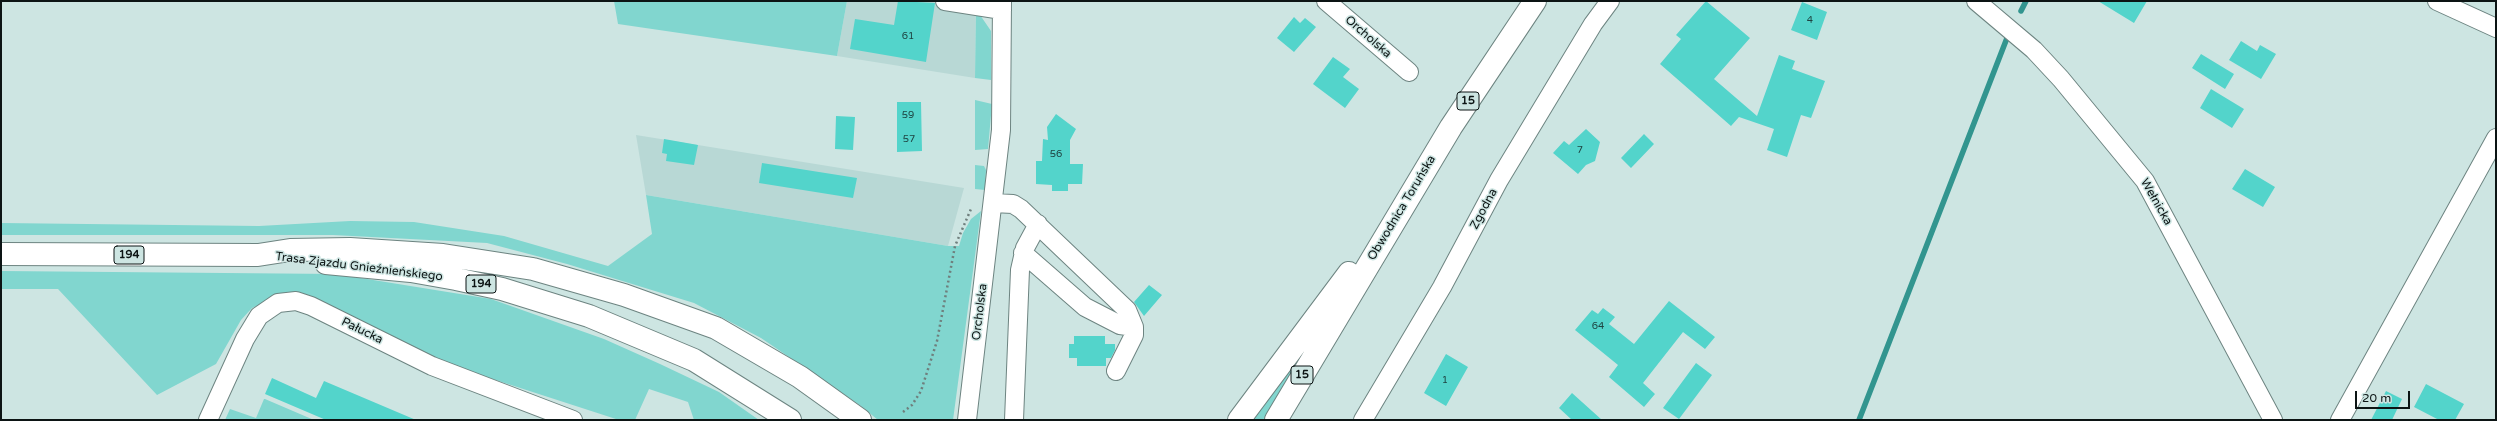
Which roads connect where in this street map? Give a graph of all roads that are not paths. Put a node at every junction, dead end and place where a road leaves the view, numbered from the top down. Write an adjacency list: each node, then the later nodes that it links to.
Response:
1 (945, 1): 7 (street)
2 (1326, 1): 9 (street, Orcholska)
3 (1535, 1): 11 (main road, Obwodnica Toruńska / 15)
4 (1610, 1): 29 (street, Zgodna)
5 (1976, 1): 30 (street, Wełnicka)
6 (2437, 1): 8 (street)
7 (1002, 5): 12 (street, Orcholska)
8 (2496, 28)
9 (1409, 72)
10 (2496, 138): 31 (street)
11 (1410, 195): 18 (main road, Obwodnica Toruńska / 15); 26 (main road)
12 (993, 203): 13 (street); 24 (street, Orcholska)
13 (1038, 224): 14 (street); 17 (street)
14 (1023, 253): 17 (street); 25 (street)
15 (1, 254): 16 (main road, Trasa Zjazdu Gnieźnieńskiego / 194)
16 (258, 255): 22 (main road, Trasa Zjazdu Gnieźnieńskiego / 194); 23 (main road, Trasa Zjazdu Gnieźnieńskiego / 194)
17 (1134, 327): 19 (street)
18 (1328, 331): 27 (main road, Obwodnica Toruńska / 15); 28 (main road, 15)
19 (1116, 371)
20 (208, 420): 21 (street, Pałucka)
21 (573, 420)
22 (790, 420)
23 (860, 420)
24 (967, 420)
25 (1014, 420)
26 (1239, 420)
27 (1276, 420)
28 (1283, 420)
29 (1363, 420)
30 (2273, 420)
31 (2340, 420)

